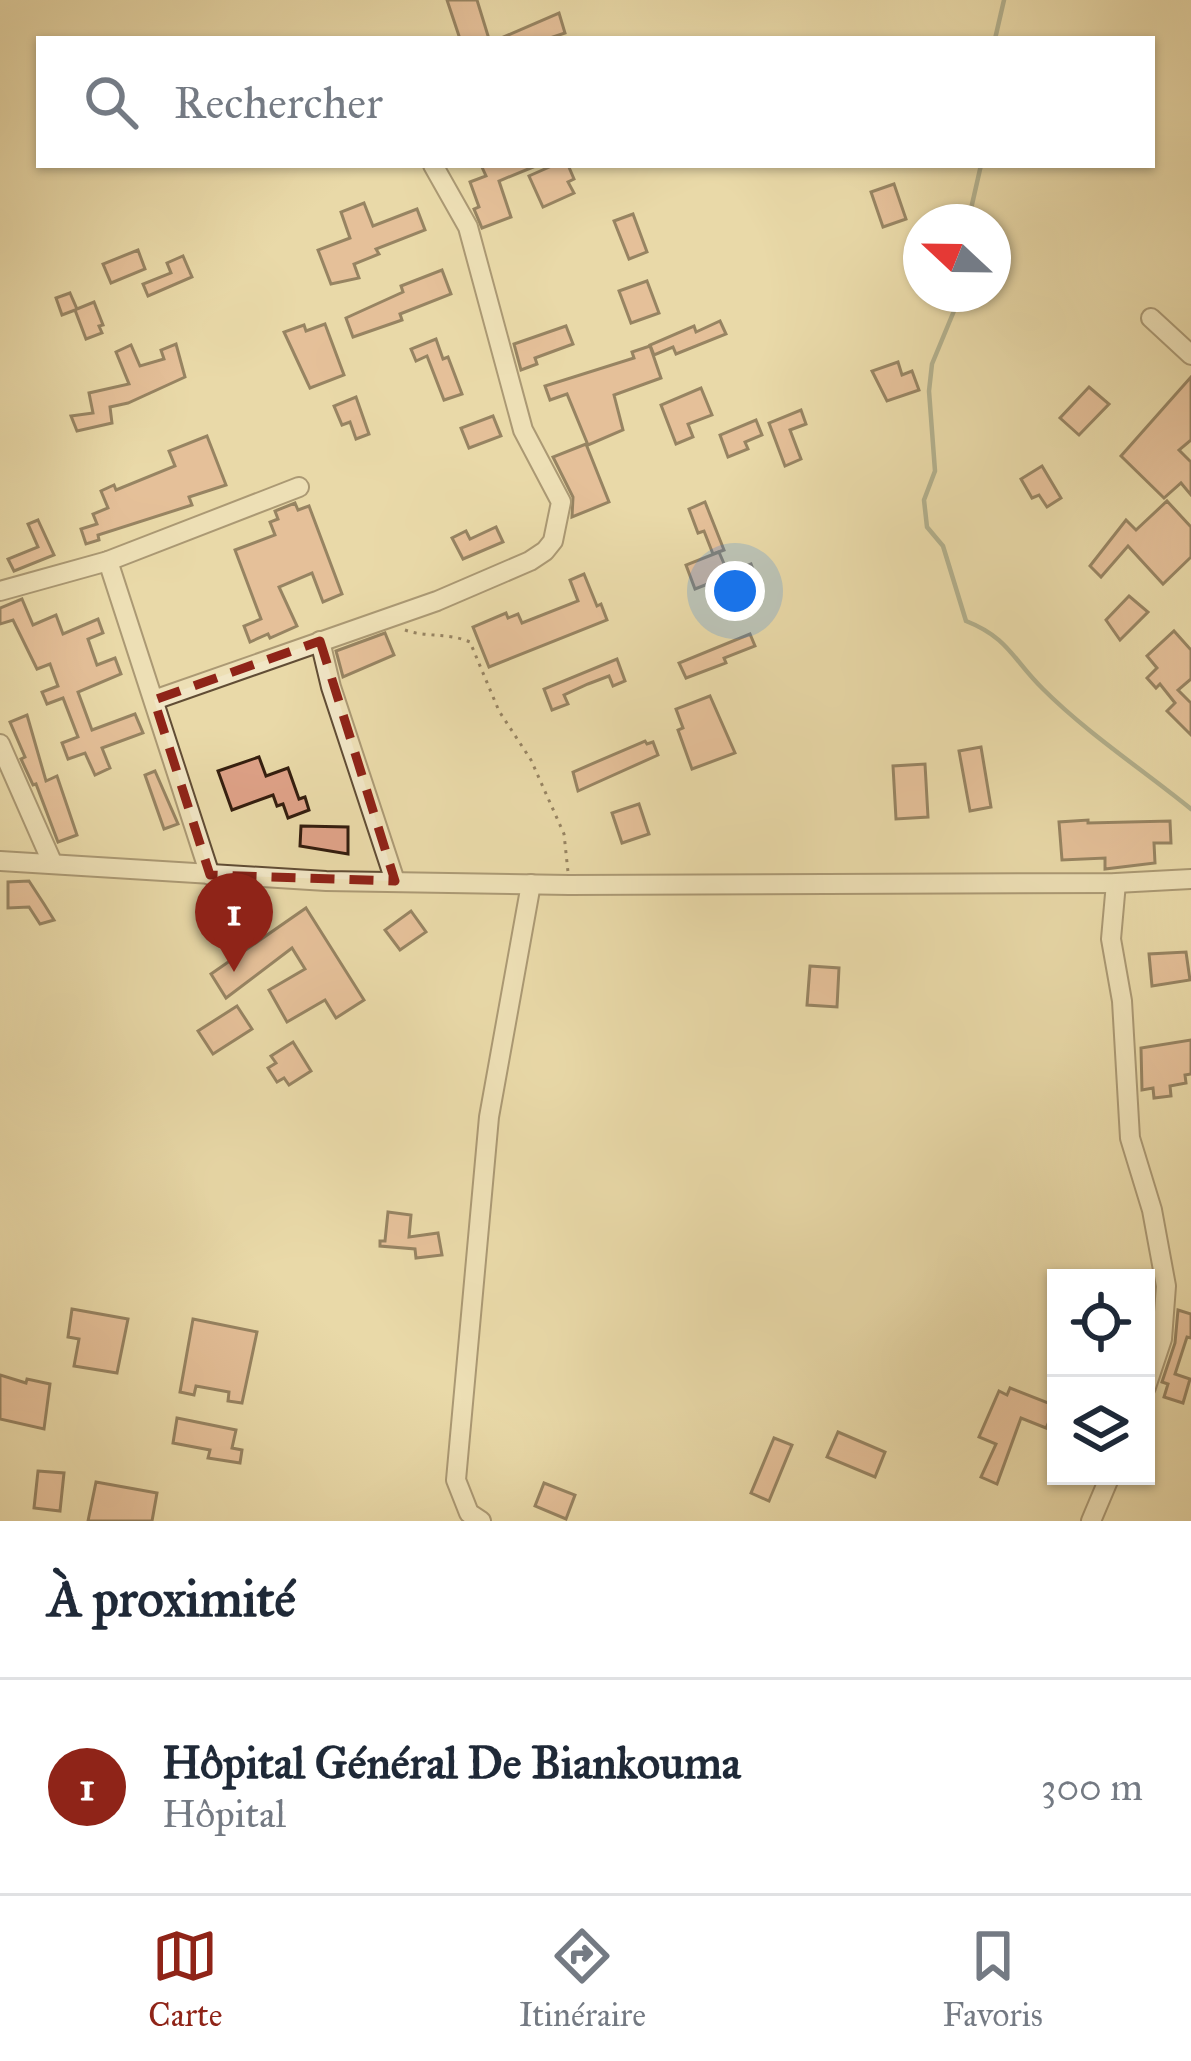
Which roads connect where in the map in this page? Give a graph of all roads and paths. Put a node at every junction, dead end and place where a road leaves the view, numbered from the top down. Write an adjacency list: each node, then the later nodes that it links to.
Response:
1 (435, 168): 7 (street)
2 (1151, 318): 3 (street)
3 (1191, 355)
4 (298, 487): 5 (street)
5 (108, 561): 6 (street); 9 (street)
6 (0, 591)
7 (380, 620): 8 (street); 18 (path)
8 (320, 641): 9 (street); 15 (street)
9 (154, 700): 13 (street)
10 (0, 744): 12 (street)
11 (0, 861): 12 (street)
12 (52, 862): 13 (street)
13 (210, 875): 15 (street)
14 (1191, 879): 17 (street)
15 (395, 881): 16 (street)
16 (531, 884): 18 (street); 21 (street)
17 (1116, 884): 18 (street); 19 (street)
18 (569, 885)
19 (1150, 1377)
20 (1106, 1485): 22 (street)
21 (481, 1521)
22 (1090, 1521)

